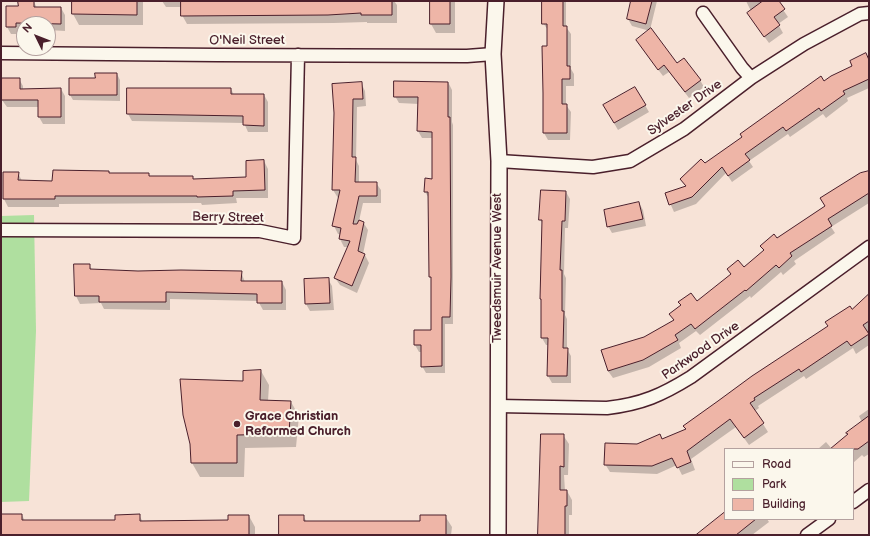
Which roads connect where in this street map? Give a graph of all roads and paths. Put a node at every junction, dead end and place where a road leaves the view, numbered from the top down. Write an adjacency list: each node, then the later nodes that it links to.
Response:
1 (496, 1): 5 (street, Tweedsmuir Avenue West)
2 (869, 12): 7 (street, Sylvester Drive)
3 (703, 14): 7 (street)
4 (1, 53): 6 (street, O'Neil Street)
5 (493, 54): 6 (street, O'Neil Street); 8 (street, Tweedsmuir Avenue West)
6 (298, 55): 9 (street, Berry Street)
7 (751, 78): 8 (street, Sylvester Drive)
8 (498, 162): 11 (street, Tweedsmuir Avenue West)
9 (1, 230)
10 (869, 247): 11 (street, Parkwood Drive)
11 (498, 406): 15 (street, Tweedsmuir Avenue West)
12 (869, 490): 13 (street)
13 (854, 501)
14 (828, 520): 16 (street)
15 (498, 535)
16 (807, 535)

